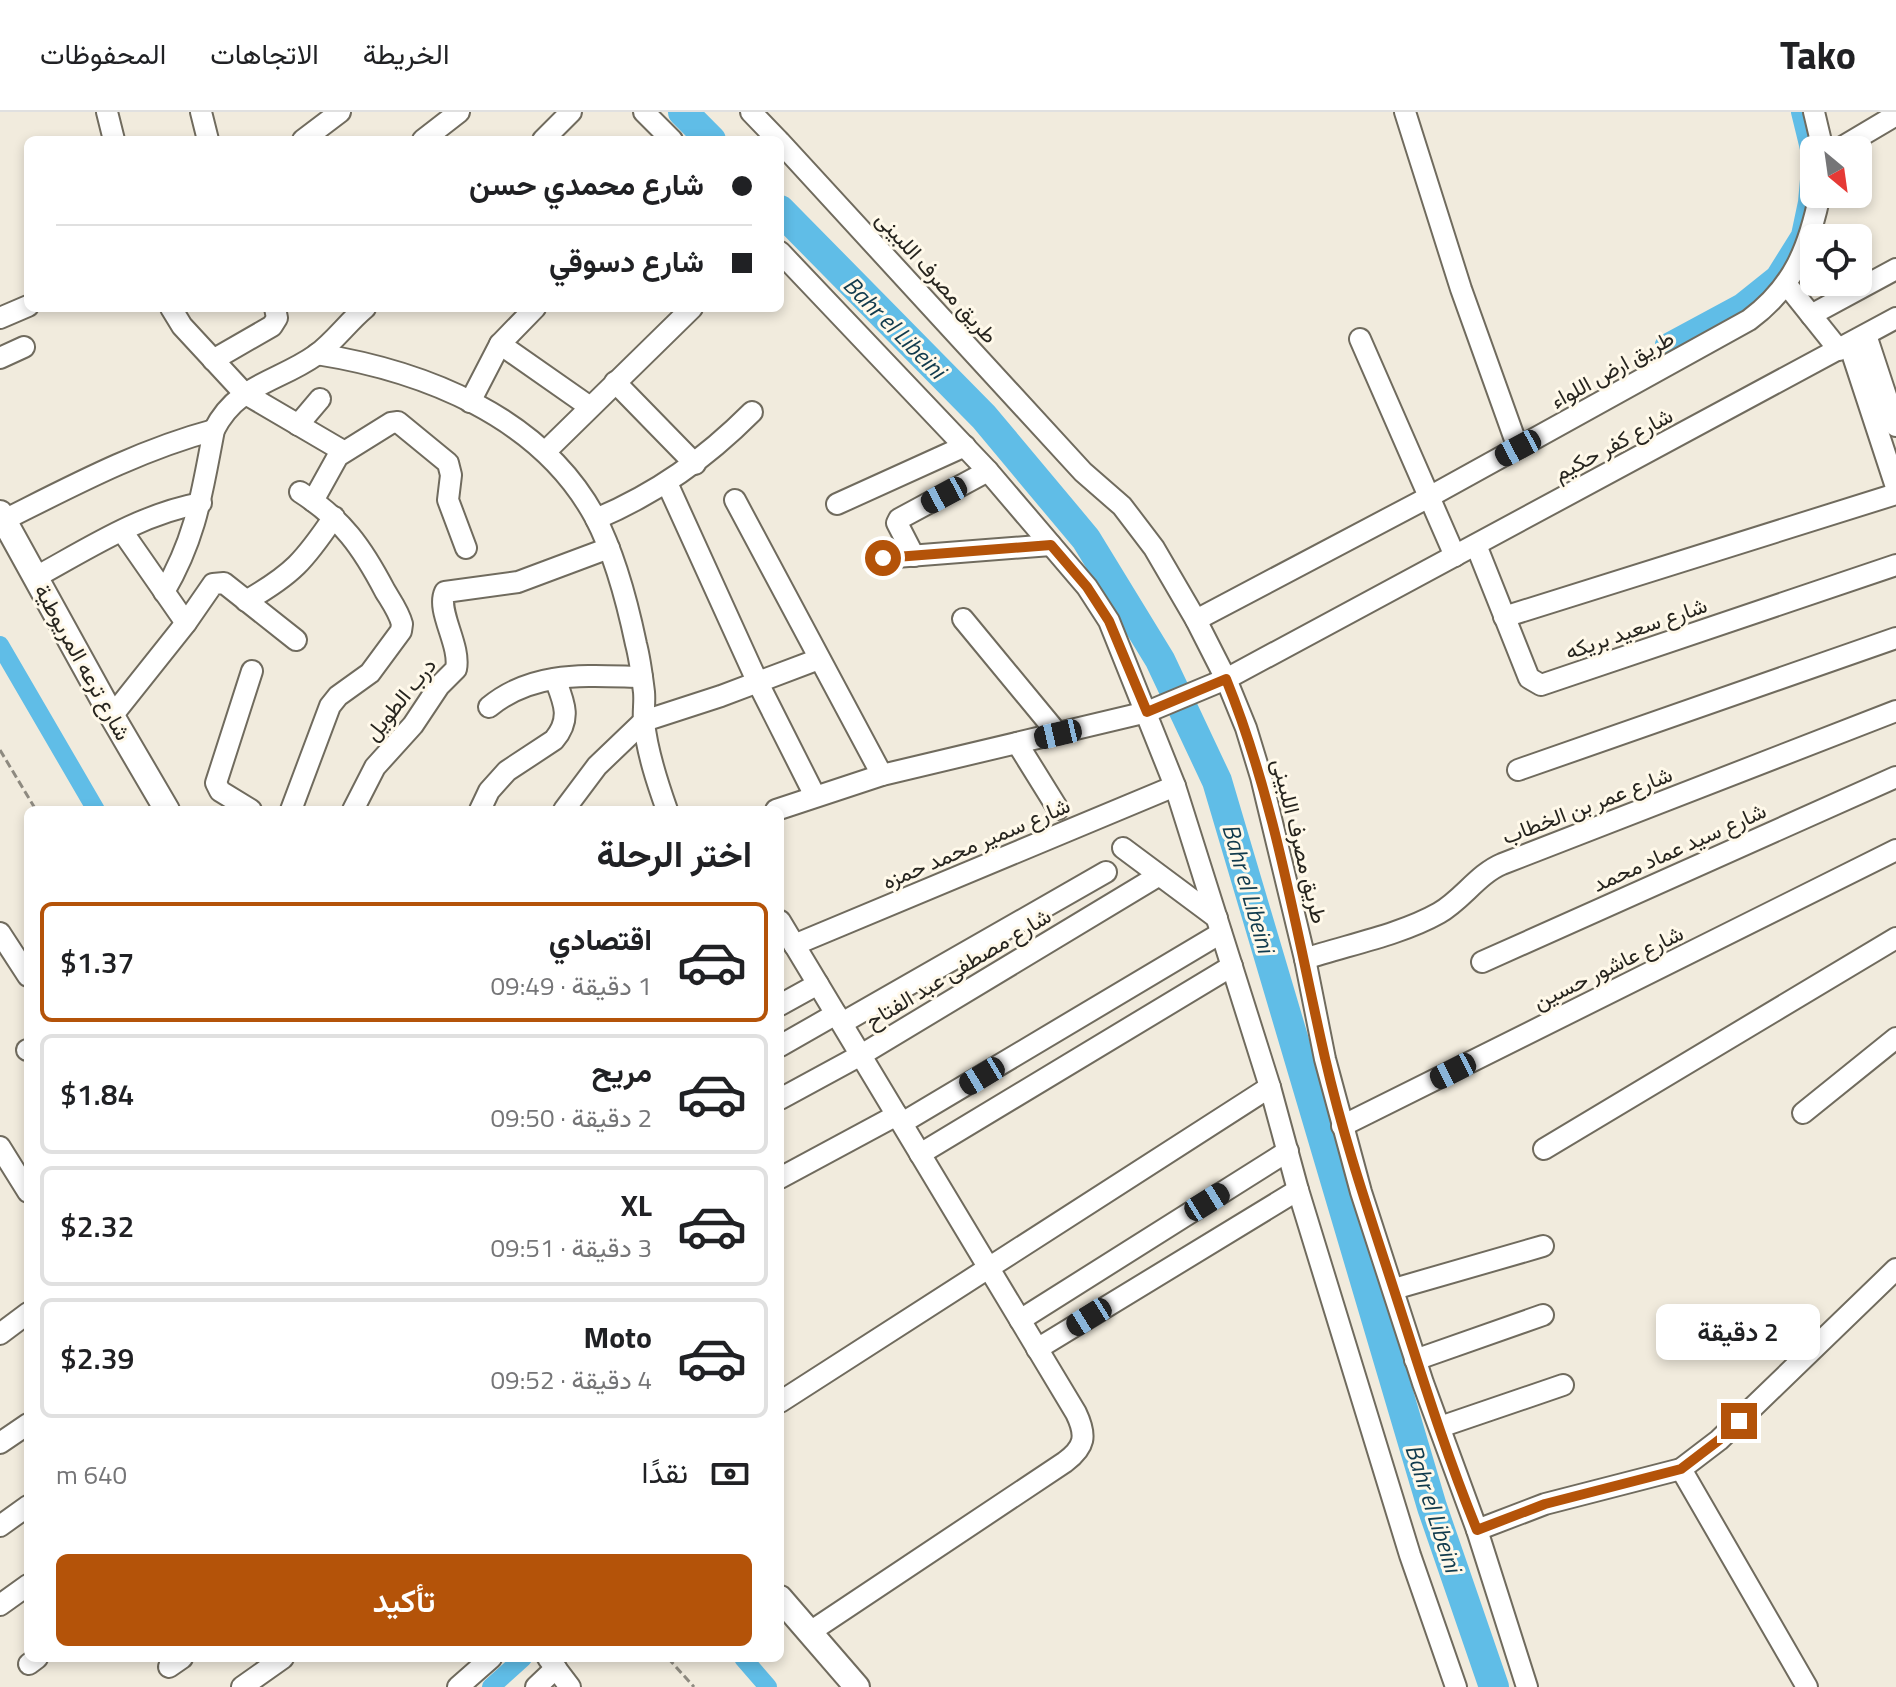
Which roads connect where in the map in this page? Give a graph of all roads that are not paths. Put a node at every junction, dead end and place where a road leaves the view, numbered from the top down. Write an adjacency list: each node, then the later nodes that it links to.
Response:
1 (107, 112): 11 (street)
2 (201, 112): 12 (street)
3 (340, 112): 13 (street)
4 (459, 112): 14 (street)
5 (571, 112): 15 (street)
6 (644, 112): 16 (street)
7 (751, 112): 17 (street, طريق مصرف اللبينى)
8 (1405, 112): 51 (street)
9 (1814, 112): 18 (street)
10 (1896, 115): 19 (street)
11 (113, 136)
12 (207, 136)
13 (308, 136)
14 (428, 136)
15 (547, 136)
16 (668, 136)
17 (774, 136)
18 (1820, 136)
19 (1861, 136)
20 (784, 146): 80 (street, طريق مصرف اللبينى)
21 (1816, 208): 24 (street, طريق ارض اللواء)
22 (784, 256): 50 (street)
23 (1896, 269): 31 (street)
24 (1787, 285): 31 (street); 51 (street, طريق ارض اللواء)
25 (24, 308): 32 (street)
26 (173, 312): 40 (street)
27 (276, 312): 40 (street)
28 (361, 312): 38 (street)
29 (531, 312): 36 (street)
30 (688, 312): 41 (street)
31 (1811, 315): 35 (street)
32 (0, 318)
33 (1896, 318): 35 (street, شارع كفر حكيم)
34 (1360, 339): 59 (street)
35 (1851, 343): 48 (street); 57 (street); 68 (street, شارع كفر حكيم)
36 (500, 344): 44 (street); 45 (street)
37 (24, 347): 39 (street)
38 (317, 354): 42 (street); 44 (street)
39 (0, 358)
40 (213, 360): 42 (street)
41 (615, 382): 45 (street); 54 (street)
42 (244, 393): 47 (street); 49 (street)
43 (320, 399): 47 (street)
44 (470, 402): 53 (street)
45 (590, 407): 53 (street)
46 (752, 412): 54 (street)
47 (298, 425): 52 (street)
48 (1896, 426)
49 (214, 430): 61 (street); 63 (street)
50 (965, 446): 55 (street); 62 (street)
51 (1518, 448): 59 (street, طريق ارض اللواء)
52 (343, 451): 64 (street); 69 (street)
53 (545, 452): 65 (street)
54 (695, 464): 56 (street)
55 (988, 471): 67 (street); 71 (street)
56 (667, 483): 65 (street); 89 (street)
57 (1896, 487)
58 (1896, 494): 78 (street)
59 (1429, 497): 72 (street); 80 (street, طريق ارض اللواء)
60 (735, 500): 84 (street)
61 (201, 503): 66 (street); 76 (street)
62 (837, 504)
63 (2, 517): 75 (main road, شارع ترعه المريوطية)
64 (334, 517): 77 (street); 104 (street)
65 (596, 519): 70 (street)
66 (122, 531): 75 (street); 76 (street)
67 (1051, 545): 71 (street); 92 (street)
68 (1476, 545): 72 (street, شارع كفر حكيم); 78 (street, شارع سعيد بريكه)
69 (466, 548)
70 (609, 548): 86 (street); 105 (street, درب الطويل)
71 (914, 556): 73 (street)
72 (1455, 556): 88 (street, شارع كفر حكيم)
73 (883, 558)
74 (1896, 565): 78 (street, شارع سعيد بريكه)
75 (36, 577): 93 (main road, شارع ترعه المريوطية)
76 (164, 592): 81 (street)
77 (246, 601): 81 (street); 83 (street)
78 (1504, 617)
79 (963, 619): 95 (street)
80 (1196, 620): 88 (street, طريق مصرف اللبينى)
81 (186, 623): 93 (street)
82 (1896, 638): 97 (street)
83 (296, 640)
84 (819, 659): 89 (street); 98 (street)
85 (252, 671): 103 (street)
86 (642, 677): 87 (street); 94 (street)
87 (555, 679): 90 (street); 106 (street)
88 (1226, 679): 92 (street, شارع كفر حكيم); 120 (street, طريق مصرف اللبينى)
89 (758, 683): 94 (street); 101 (street)
90 (489, 707)
91 (1896, 711): 120 (street, شارع عمر بن الخطاب)
92 (1147, 712): 95 (street, شارع كفر حكيم); 100 (street)
93 (112, 716): 102 (main road, شارع ترعه المريوطية)
94 (644, 721): 107 (street); 108 (street)
95 (1058, 734): 96 (street, شارع كفر حكيم)
96 (1017, 743): 98 (street, شارع كفر حكيم); 110 (street)
97 (1518, 770)
98 (882, 775): 101 (street, شارع كفر حكيم)
99 (1896, 777): 121 (street, شارع سيد عماد محمد)
100 (1175, 786): 115 (street); 119 (street, شارع سمير محمد حمزه)
101 (815, 796): 109 (street, شارع كفر حكيم)
102 (165, 806)
103 (244, 806)
104 (292, 806)
105 (355, 806)
106 (482, 806)
107 (567, 806)
108 (666, 806)
109 (784, 807)
110 (1058, 809)
111 (1123, 848): 114 (street)
112 (1896, 850): 134 (street, شارع عاشور حسين)
113 (1106, 872): 126 (street)
114 (1158, 876): 115 (street); 129 (street, شارع مصطفى عبد الفتاح)
115 (1219, 925): 122 (street); 133 (street)
116 (784, 928): 119 (street)
117 (1896, 938): 136 (street)
118 (9, 943): 123 (street)
119 (794, 945): 124 (street)
120 (1305, 959): 134 (street, طريق مصرف اللبينى)
121 (1482, 962)
122 (1232, 966): 130 (street); 138 (street)
123 (24, 969)
124 (818, 984): 125 (street); 126 (street)
125 (784, 1003)
126 (839, 1019): 128 (street); 129 (street)
127 (1896, 1038): 132 (street)
128 (784, 1044)
129 (861, 1055): 131 (street, شارع مصطفى عبد الفتاح); 133 (street)
130 (1270, 1087): 137 (street); 143 (street)
131 (784, 1097)
132 (1803, 1113)
133 (899, 1119): 138 (street); 139 (street)
134 (1342, 1126): 145 (street, طريق مصرف اللبينى)
135 (0, 1147): 140 (street)
136 (1544, 1149)
137 (1288, 1151): 141 (street); 148 (street)
138 (920, 1154): 143 (street)
139 (784, 1176)
140 (24, 1186)
141 (1298, 1190): 150 (street); 173 (street)
142 (1543, 1246): 145 (street)
143 (988, 1267): 148 (street); 153 (street)
144 (1896, 1269): 157 (street)
145 (1394, 1289): 151 (street, طريق مصرف اللبينى)
146 (24, 1315): 149 (street)
147 (1543, 1315): 151 (street)
148 (1020, 1320): 150 (street)
149 (2, 1328)
150 (1037, 1349): 164 (street)
151 (1415, 1360): 155 (street, طريق مصرف اللبينى)
152 (1563, 1385): 155 (street)
153 (784, 1399)
154 (24, 1427): 156 (street)
155 (1440, 1427): 160 (street, طريق مصرف اللبينى)
156 (0, 1443)
157 (1681, 1469): 160 (street); 175 (street)
158 (24, 1509): 159 (street)
159 (0, 1526)
160 (1477, 1530): 174 (street, طريق مصرف اللبينى)
161 (24, 1588): 163 (street)
162 (784, 1603): 164 (main road)
163 (0, 1605)
164 (810, 1632): 172 (main road)
165 (277, 1662): 168 (street)
166 (486, 1662): 169 (street)
167 (552, 1663): 170 (street); 171 (street)
168 (242, 1687)
169 (458, 1687)
170 (536, 1687)
171 (570, 1687)
172 (857, 1687)
173 (1456, 1687)
174 (1527, 1687)
175 (1807, 1687)

